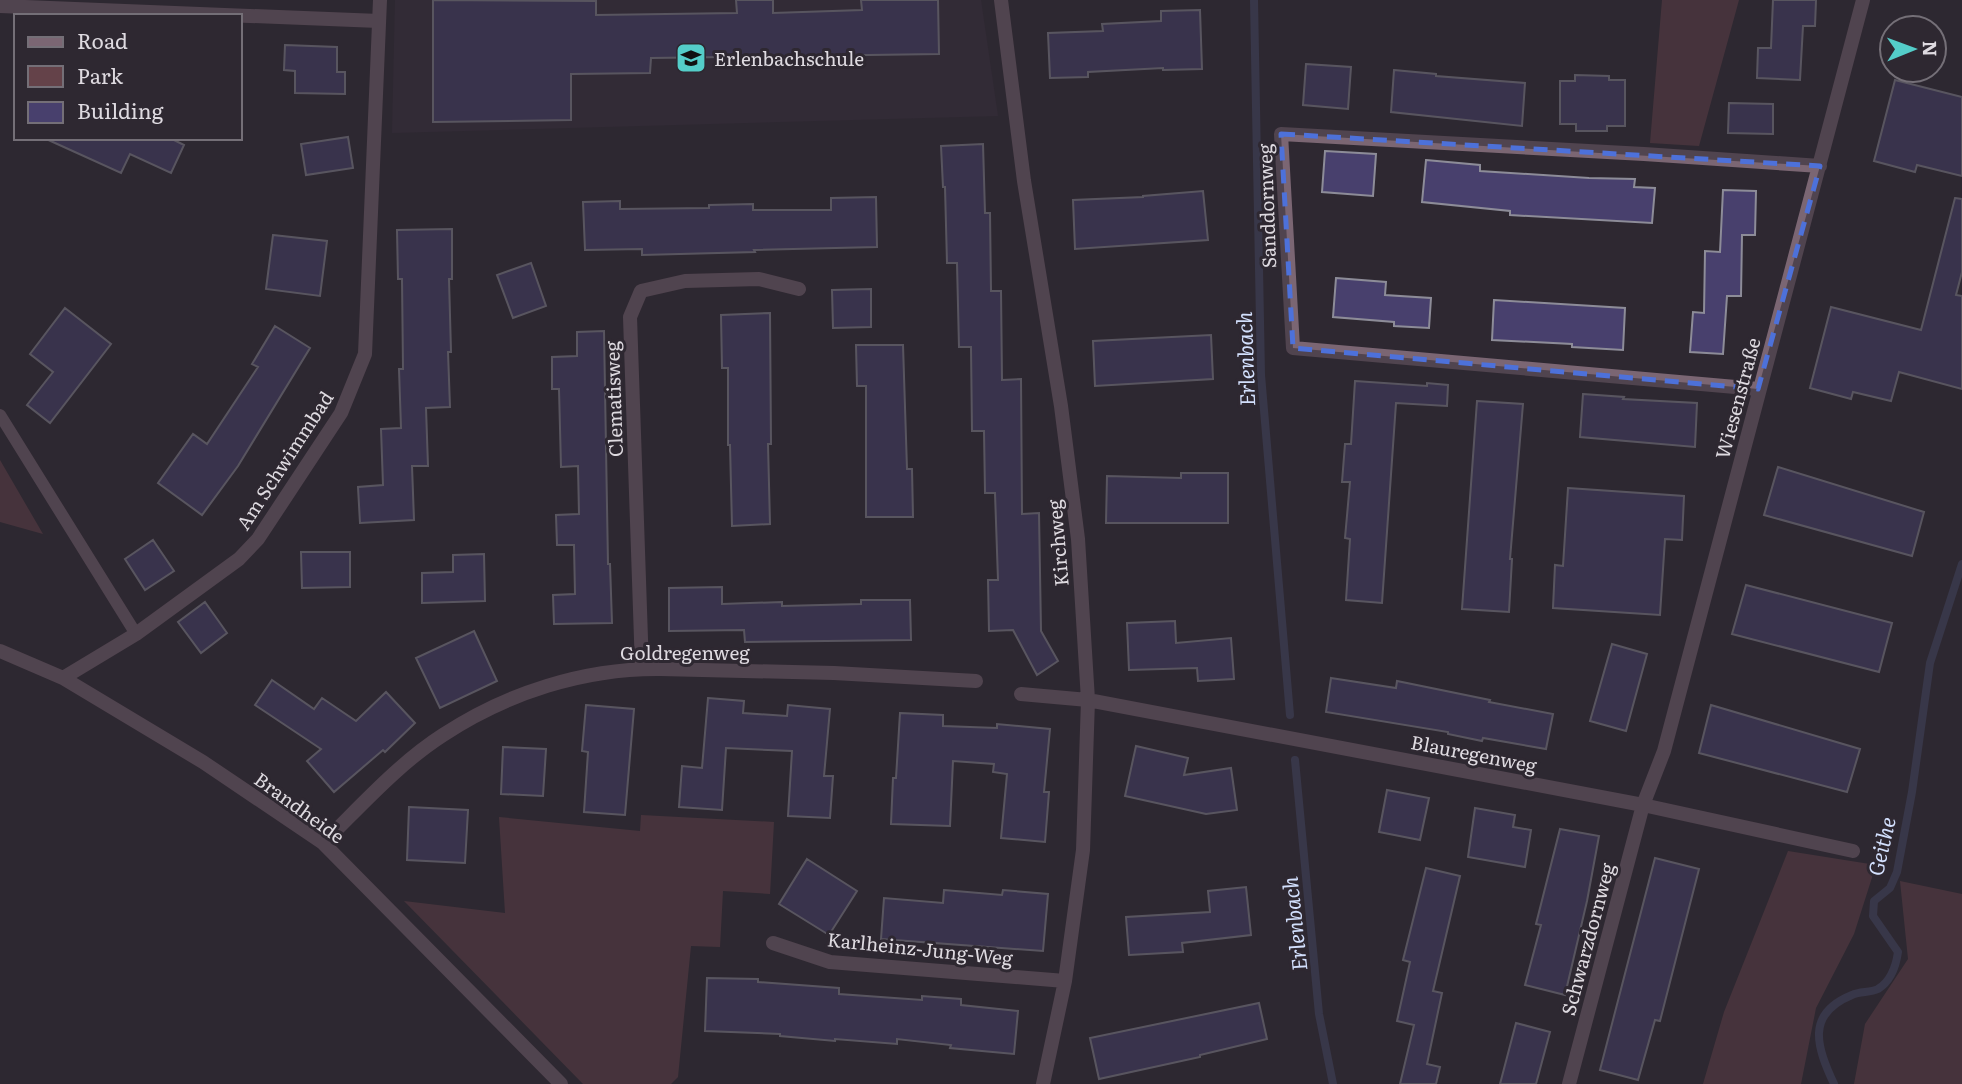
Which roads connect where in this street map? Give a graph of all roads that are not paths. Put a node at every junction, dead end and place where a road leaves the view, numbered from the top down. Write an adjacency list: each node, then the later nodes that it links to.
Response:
1 (380, 0): 7 (street, Am Schwimmbad)
2 (1001, 0): 18 (street, Kirchweg)
3 (1863, 0): 8 (street, Wiesenstraße)
4 (0, 6): 5 (street)
5 (202, 14)
6 (242, 16): 7 (street)
7 (379, 21): 12 (street, Am Schwimmbad)
8 (1820, 166): 10 (street, Wiesenstraße); 10 (street, Sanddornweg)
9 (799, 289): 14 (street, Clematisweg)
10 (1758, 389): 19 (street, Wiesenstraße)
11 (0, 415): 12 (lane)
12 (136, 634): 15 (street, Am Schwimmbad)
13 (0, 651): 15 (street, Brandheide)
14 (642, 668): 16 (street, Goldregenweg); 20 (street, Goldregenweg)
15 (63, 678): 20 (street, Brandheide)
16 (976, 681)
17 (1021, 694): 18 (street)
18 (1088, 700): 19 (street, Blauregenweg); 23 (street, Kirchweg)
19 (1643, 805): 21 (street, Blauregenweg); 26 (street, Schwarzdornweg)
20 (323, 843): 24 (street, Brandheide)
21 (1853, 851)
22 (773, 943): 23 (street, Karlheinz-Jung-Weg)
23 (1065, 981): 25 (street, Kirchweg)
24 (561, 1084)
25 (1043, 1084)
26 (1569, 1084)

